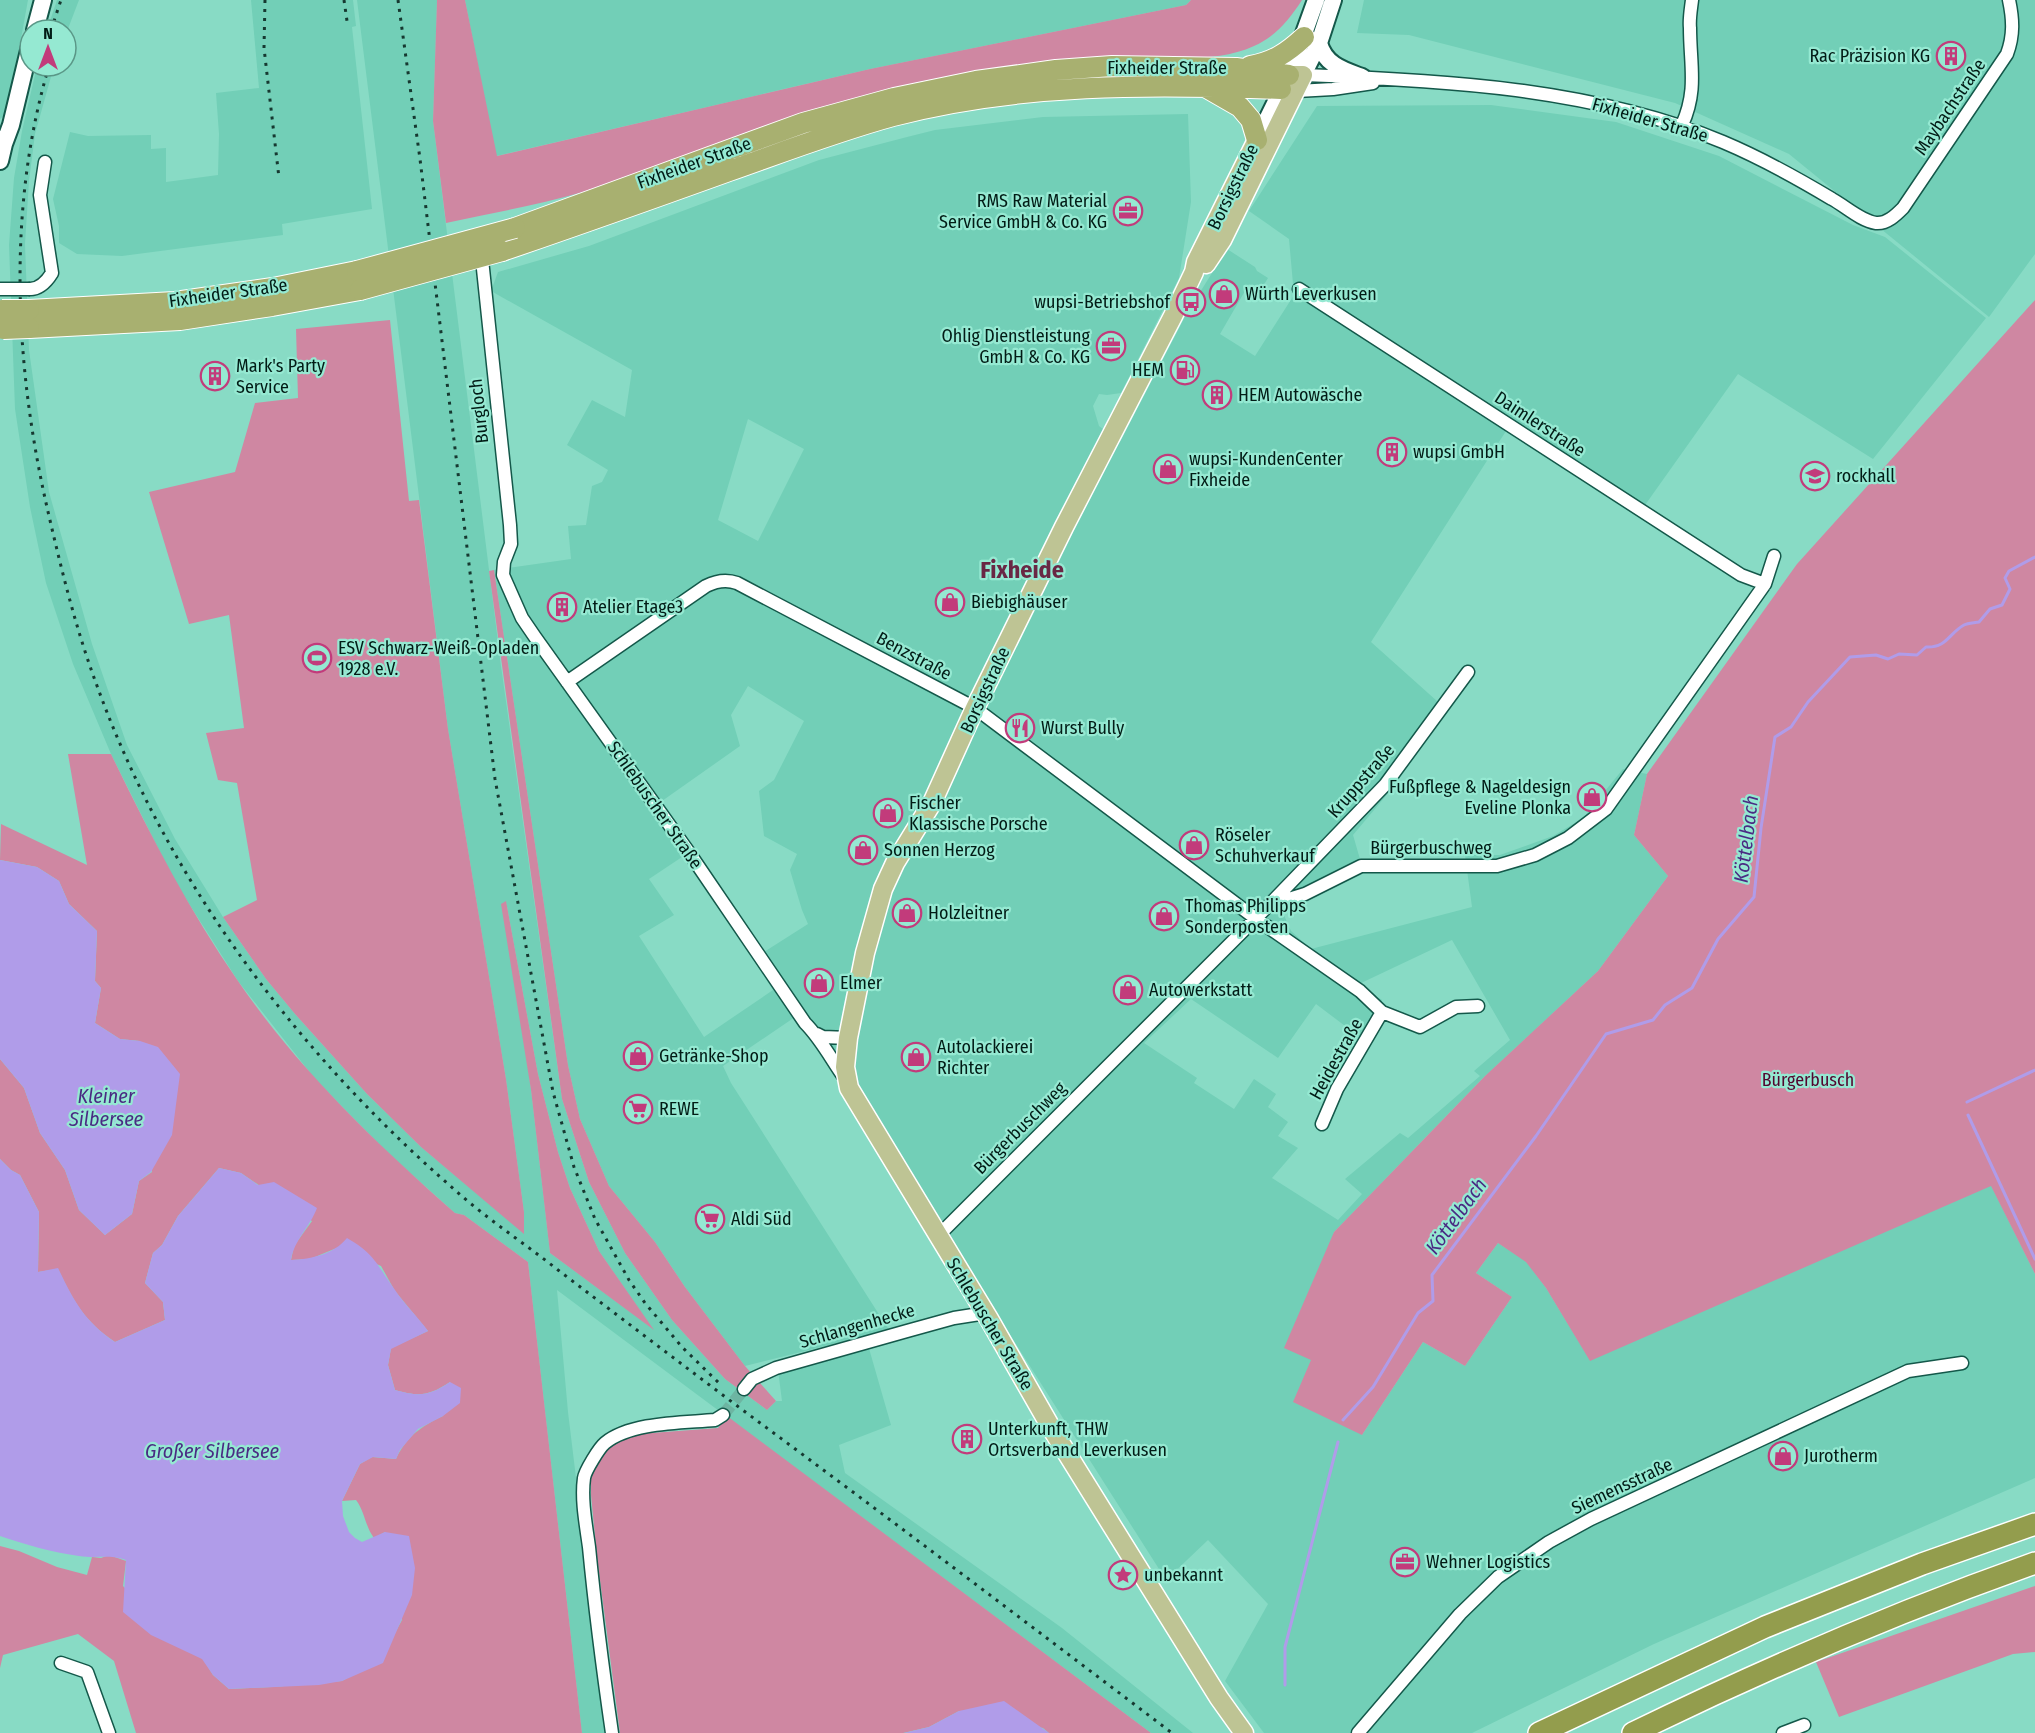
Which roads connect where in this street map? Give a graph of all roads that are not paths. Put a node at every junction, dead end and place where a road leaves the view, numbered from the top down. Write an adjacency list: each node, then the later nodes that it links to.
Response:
1 (43, 0): 6 (main road)
2 (1316, 0): 7 (main road)
3 (1333, 0): 7 (main road)
4 (1692, 0): 15 (street)
5 (2009, 0): 20 (street, Maybachstraße)
6 (38, 18)
7 (1312, 40): 8 (highway); 9 (main road); 13 (main road, Borsigstraße)
8 (1236, 68): 13 (highway, Fixheider Straße); 23 (highway, Fixheider Straße, bridge)
9 (1362, 77): 11 (street, Fixheider Straße); 13 (street, Fixheider Straße)
10 (20, 78): 14 (main road)
11 (1395, 80): 13 (street, Fixheider Straße); 15 (street, Fixheider Straße)
12 (1202, 86): 13 (highway, Fixheider Straße); 16 (highway); 23 (highway, Fixheider Straße, bridge)
13 (1289, 87): 16 (main road, Borsigstraße); 22 (main road)
14 (6, 121): 17 (main road)
15 (1682, 125): 20 (street, Fixheider Straße)
16 (1257, 140): 22 (main road, Borsigstraße)
17 (2, 141): 18 (main road)
18 (0, 162)
19 (45, 162): 25 (street, bridge)
20 (1886, 221)
21 (481, 246): 28 (street, Burgloch)
22 (1194, 272): 32 (main road, Borsigstraße)
23 (358, 281): 26 (highway, Fixheider Straße, bridge)
24 (1299, 289): 29 (street, Daimlerstraße)
25 (0, 290)
26 (1, 319)
27 (1774, 556): 29 (street, Bürgerbuschweg)
28 (502, 570): 31 (street, Schlebuscher Straße)
29 (1765, 584): 33 (street, Bürgerbuschweg)
30 (1468, 672): 33 (street, Kruppstraße)
31 (567, 682): 32 (street, Benzstraße); 37 (street, Schlebuscher Straße)
32 (975, 708): 34 (street, Benzstraße); 38 (main road, Borsigstraße)
33 (1269, 905): 34 (street, Bürgerbuschweg)
34 (1255, 918): 36 (street, Heidestraße); 41 (street, Bürgerbuschweg)
35 (1478, 1006): 36 (street, Heidestraße)
36 (1382, 1012): 40 (street, Heidestraße)
37 (817, 1034): 38 (street); 39 (street, Schlebuscher Straße)
38 (848, 1038): 39 (main road, Borsigstraße)
39 (846, 1080): 41 (main road, Schlebuscher Straße)
40 (1322, 1124)
41 (938, 1236): 42 (main road, Schlebuscher Straße)
42 (986, 1314): 44 (street, Schlangenhecke); 52 (main road, Schlebuscher Straße)
43 (1962, 1363): 53 (street, Siemensstraße)
44 (744, 1389)
45 (723, 1415): 51 (street)
46 (2035, 1524): 54 (highway)
47 (2035, 1563): 55 (highway)
48 (61, 1663): 50 (street)
49 (1804, 1725): 56 (street)
50 (109, 1733)
51 (612, 1733)
52 (1244, 1733)
53 (1358, 1733)
54 (1539, 1733)
55 (1633, 1733)
56 (1783, 1733)

